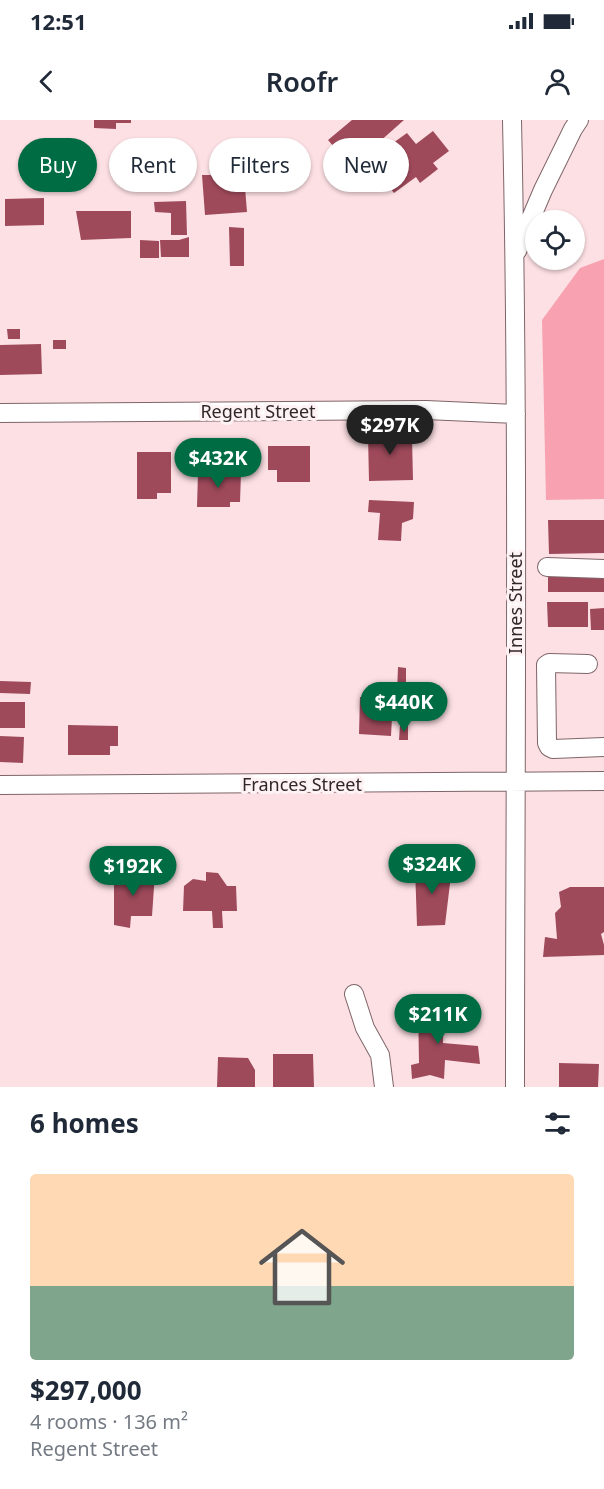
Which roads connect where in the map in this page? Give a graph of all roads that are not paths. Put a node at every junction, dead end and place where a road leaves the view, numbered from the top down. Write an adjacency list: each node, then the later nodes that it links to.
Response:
1 (512, 120): 3 (street, Innes Street)
2 (579, 120): 3 (street)
3 (515, 257): 5 (street, Innes Street)
4 (0, 413): 5 (street, Regent Street)
5 (516, 414): 10 (street, Innes Street)
6 (547, 567): 7 (street)
7 (604, 569)
8 (588, 664): 9 (street)
9 (604, 747)
10 (514, 782): 11 (street, Frances Street); 12 (street, Frances Street); 15 (street, Innes Street)
11 (604, 782)
12 (0, 785)
13 (354, 994): 14 (street)
14 (384, 1087)
15 (514, 1087)

